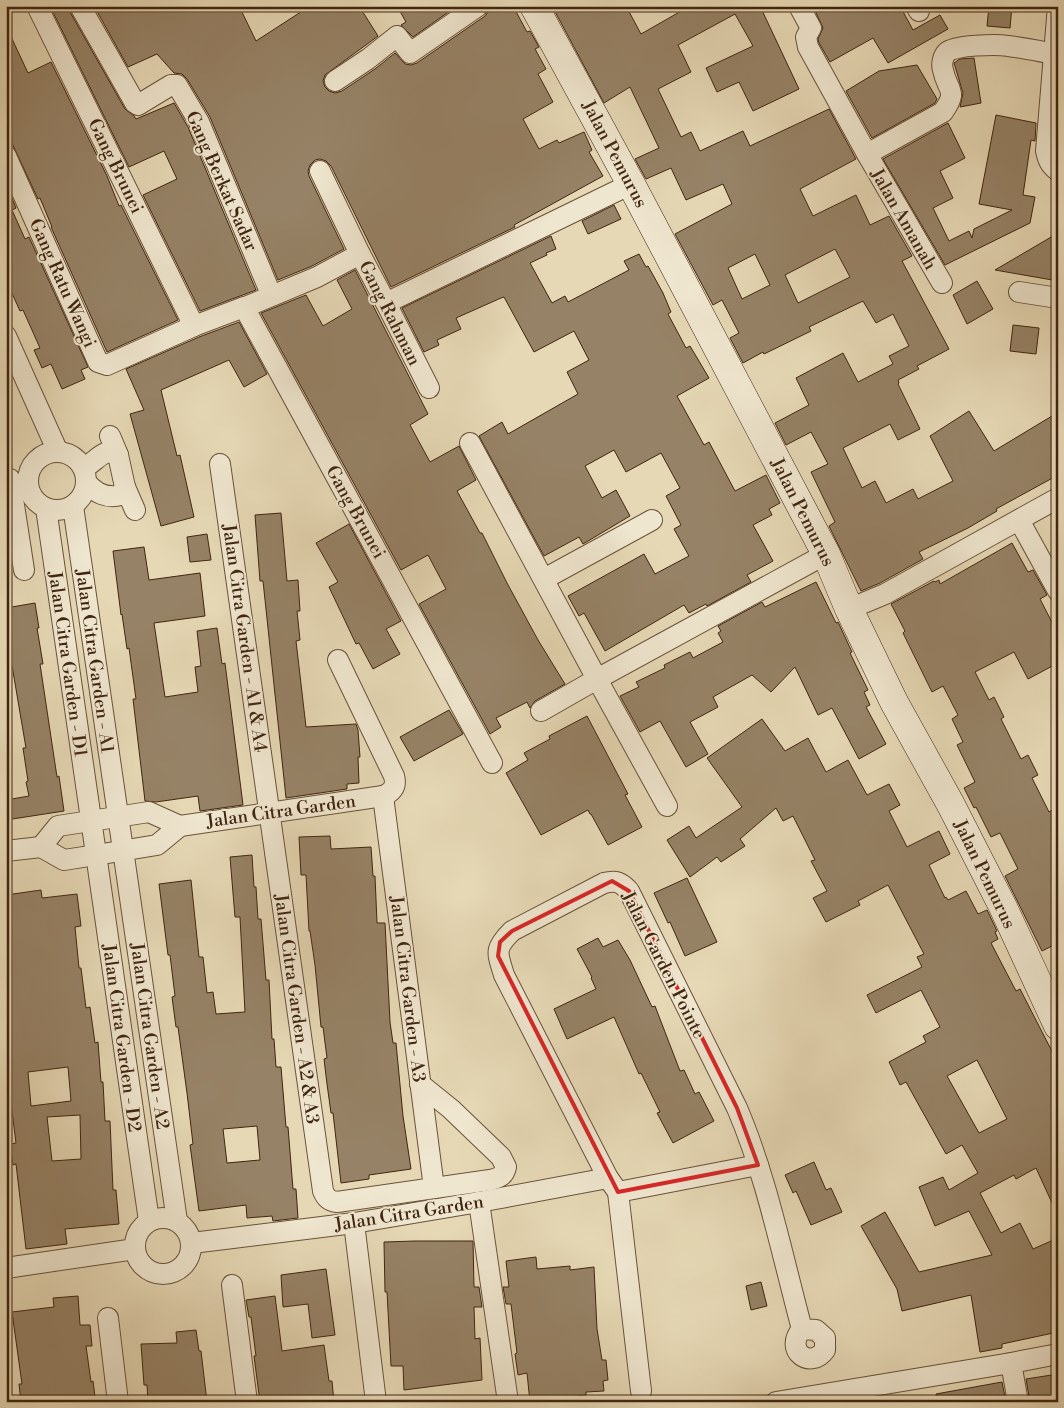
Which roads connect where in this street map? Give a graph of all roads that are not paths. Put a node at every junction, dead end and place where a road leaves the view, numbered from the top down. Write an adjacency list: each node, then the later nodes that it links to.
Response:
1 (38, 6): 21 (street, Gang Brunei)
2 (80, 6): 16 (street, Gang Berkat Sadar)
3 (478, 6): 8 (street)
4 (534, 6): 13 (street, Jalan Pemurus)
5 (799, 6): 9 (street, Jalan Amanah)
6 (1058, 6): 7 (street)
7 (1056, 54): 9 (street, Jalan Amanah); 12 (street)
8 (335, 80)
9 (867, 154): 15 (street, Jalan Amanah)
10 (6, 156): 21 (street, Gang Ratu Wangi)
11 (320, 171): 14 (street)
12 (1058, 171)
13 (631, 184): 19 (street); 39 (street, Jalan Pemurus)
14 (360, 254): 19 (street, Gang Rahman); 20 (street, Gang Rahman)
15 (942, 283)
16 (268, 287)
17 (1019, 292): 18 (street)
18 (1058, 298)
19 (386, 303): 23 (street, Gang Rahman)
20 (243, 308): 21 (street); 47 (street, Gang Brunei)
21 (194, 326)
22 (6, 336): 26 (street)
23 (429, 388)
24 (110, 436): 27 (street)
25 (470, 443): 41 (street)
26 (58, 452): 29 (street); 30 (street)
27 (118, 455): 29 (street); 31 (street)
28 (220, 464): 50 (street, Jalan Citra Garden - A1 & A4)
29 (84, 475): 31 (street); 34 (street)
30 (17, 486): 33 (street); 36 (street)
31 (125, 487): 35 (street)
32 (1058, 498): 38 (street)
33 (41, 505): 34 (street); 36 (street); 52 (street, Jalan Citra Garden - D1)
34 (73, 506): 51 (street, Jalan Citra Garden - A1)
35 (135, 510)
36 (16, 516): 40 (street)
37 (652, 520): 41 (street)
38 (1019, 520): 42 (street); 43 (street)
39 (826, 554): 43 (street, Jalan Pemurus); 45 (street)
40 (24, 570)
41 (544, 579): 45 (street)
42 (1058, 591)
43 (849, 609): 58 (street, Jalan Pemurus)
44 (338, 660): 48 (street, Jalan Citra Garden - A3)
45 (597, 680): 46 (street); 49 (street)
46 (541, 711)
47 (492, 764)
48 (386, 795): 50 (street, Jalan Citra Garden); 59 (street, Jalan Citra Garden - A3)
49 (667, 806)
50 (270, 813): 53 (street, Jalan Citra Garden); 63 (street, Jalan Citra Garden - A2 & A3)
51 (118, 816): 52 (street); 53 (street); 55 (street, Jalan Citra Garden - A1)
52 (91, 820): 54 (street); 57 (street, Jalan Citra Garden - D1)
53 (180, 826): 55 (street)
54 (40, 847): 56 (street); 57 (street)
55 (123, 850): 57 (street); 66 (street, Jalan Citra Garden - A2)
56 (6, 851)
57 (96, 855): 65 (street, Jalan Citra Garden - D2)
58 (1058, 1026)
59 (420, 1084): 62 (street, Jalan Citra Garden - A3); 62 (street, Jalan Citra Garden)
60 (758, 1165): 61 (street); 61 (street, Jalan Garden Pointe); 73 (street, Jalan Garden Pointe)
61 (613, 1185): 64 (street, Jalan Citra Garden); 76 (street)
62 (434, 1188): 63 (street, Jalan Citra Garden)
63 (331, 1201)
64 (479, 1202): 67 (street, Jalan Citra Garden); 80 (street)
65 (149, 1221): 66 (street); 69 (street)
66 (177, 1221): 68 (street)
67 (354, 1222): 68 (street, Jalan Citra Garden); 79 (street)
68 (192, 1243): 69 (street)
69 (135, 1249): 70 (street)
70 (6, 1268)
71 (232, 1285): 78 (street)
72 (108, 1318): 77 (street)
73 (802, 1329)
74 (1058, 1354): 75 (street)
75 (1011, 1363): 81 (street); 82 (street)
76 (641, 1391)
77 (118, 1402)
78 (248, 1402)
79 (376, 1402)
80 (508, 1402)
81 (776, 1402)
82 (1018, 1402)

